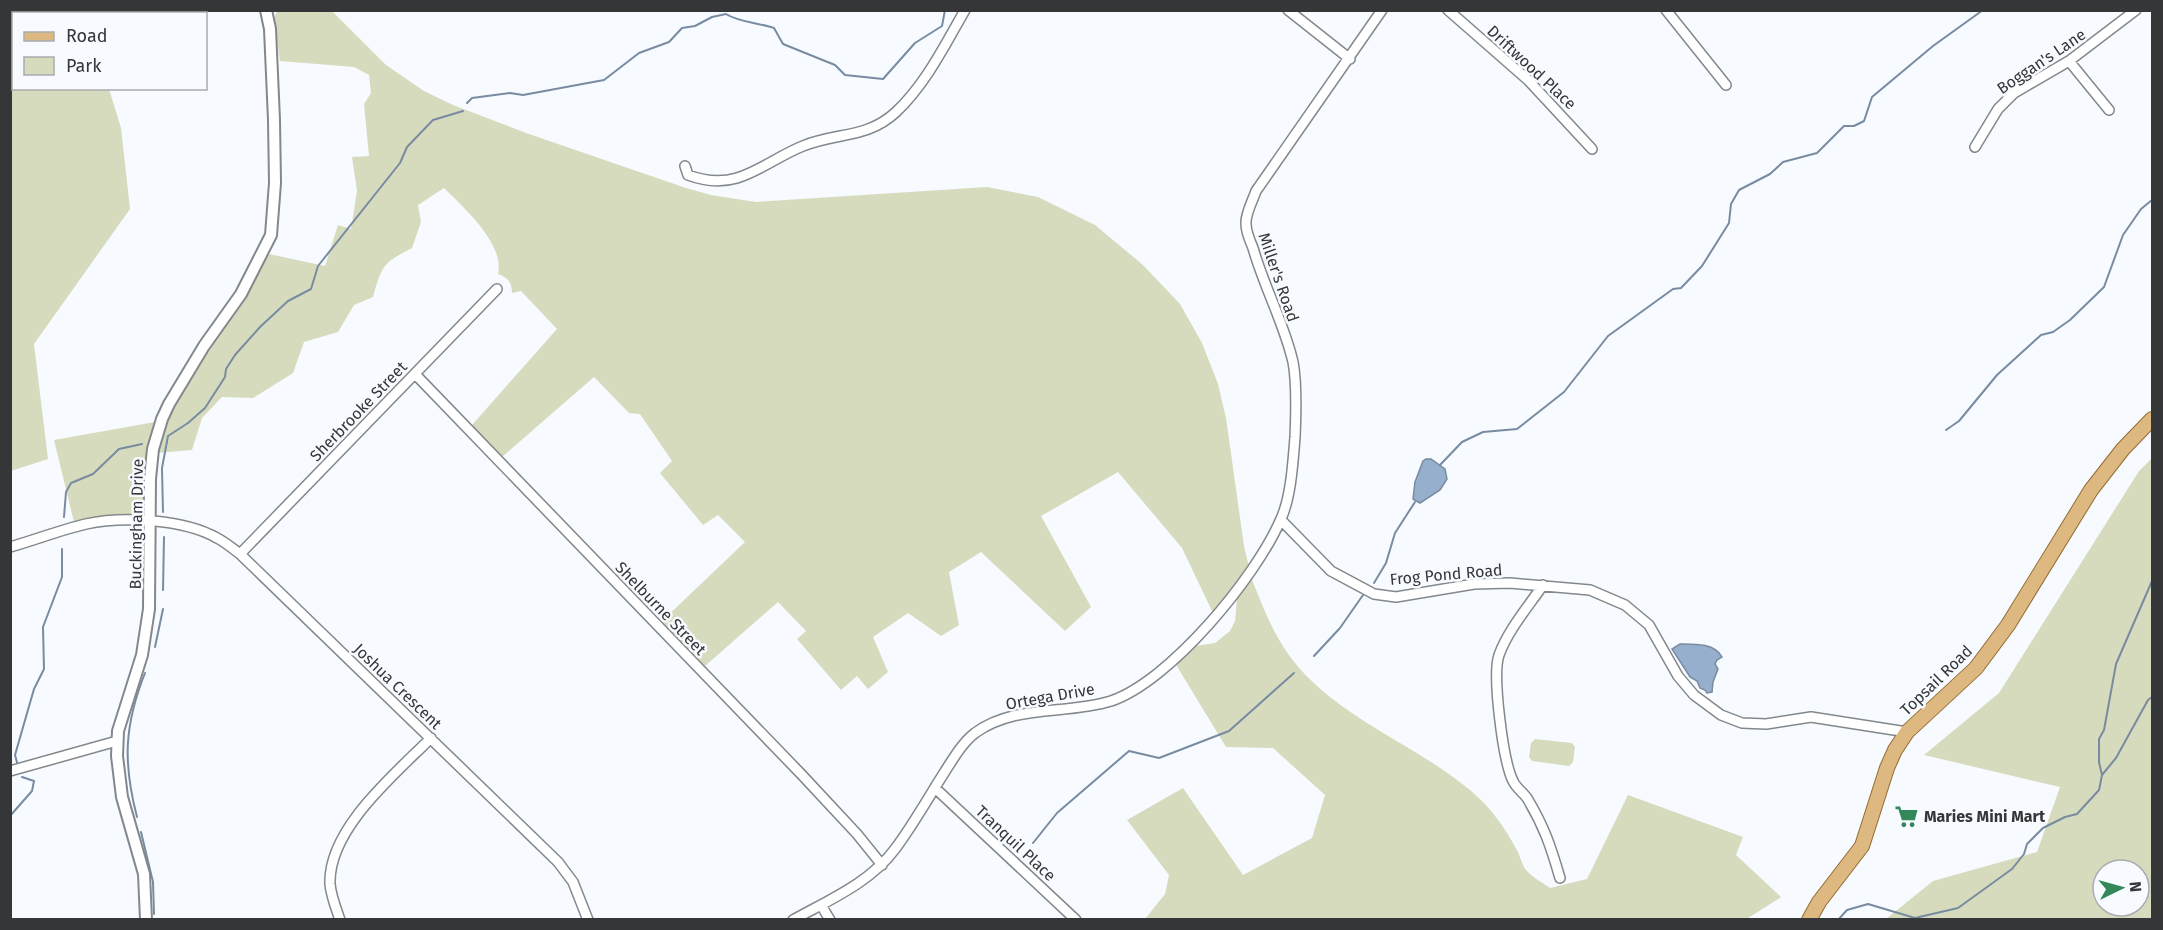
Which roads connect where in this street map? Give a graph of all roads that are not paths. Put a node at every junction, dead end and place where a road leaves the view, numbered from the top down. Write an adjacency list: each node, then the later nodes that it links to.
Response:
1 (266, 10): 18 (street, Buckingham Drive)
2 (965, 10): 14 (street)
3 (1288, 10): 8 (street)
4 (1382, 10): 8 (street, Miller's Road)
5 (1448, 10): 13 (street, Driftwood Place)
6 (1666, 10): 10 (street)
7 (2136, 10): 9 (street, Boggan's Lane)
8 (1350, 59): 19 (street, Miller's Road)
9 (2069, 61): 11 (street); 12 (street, Boggan's Lane)
10 (1726, 85)
11 (2109, 110)
12 (1975, 147)
13 (1592, 149)
14 (686, 166)
15 (497, 289): 16 (street, Sherbrooke Street)
16 (415, 374): 21 (street, Sherbrooke Street); 28 (street, Shelburne Street)
17 (2152, 419): 23 (main road, Topsail Road)
18 (151, 520): 20 (street, Joshua Crescent); 21 (street, Joshua Crescent); 25 (street, Buckingham Drive)
19 (1281, 520): 22 (street, Frog Pond Road); 27 (street, Ortega Drive)
20 (10, 547)
21 (240, 554): 24 (street, Joshua Crescent)
22 (1543, 585): 23 (street, Frog Pond Road); 29 (street)
23 (1907, 732): 37 (main road, Topsail Road)
24 (431, 738): 32 (street); 33 (street, Joshua Crescent)
25 (117, 741): 26 (street); 31 (street, Buckingham Drive)
26 (10, 771)
27 (935, 788): 28 (street, Ortega Drive); 36 (street, Tranquil Place)
28 (882, 865): 30 (street, Ortega Drive)
29 (1560, 878)
30 (821, 904): 34 (street, Ortega Drive); 35 (street)
31 (146, 920)
32 (340, 920)
33 (588, 920)
34 (793, 920)
35 (830, 920)
36 (1076, 920)
37 (1809, 920)

